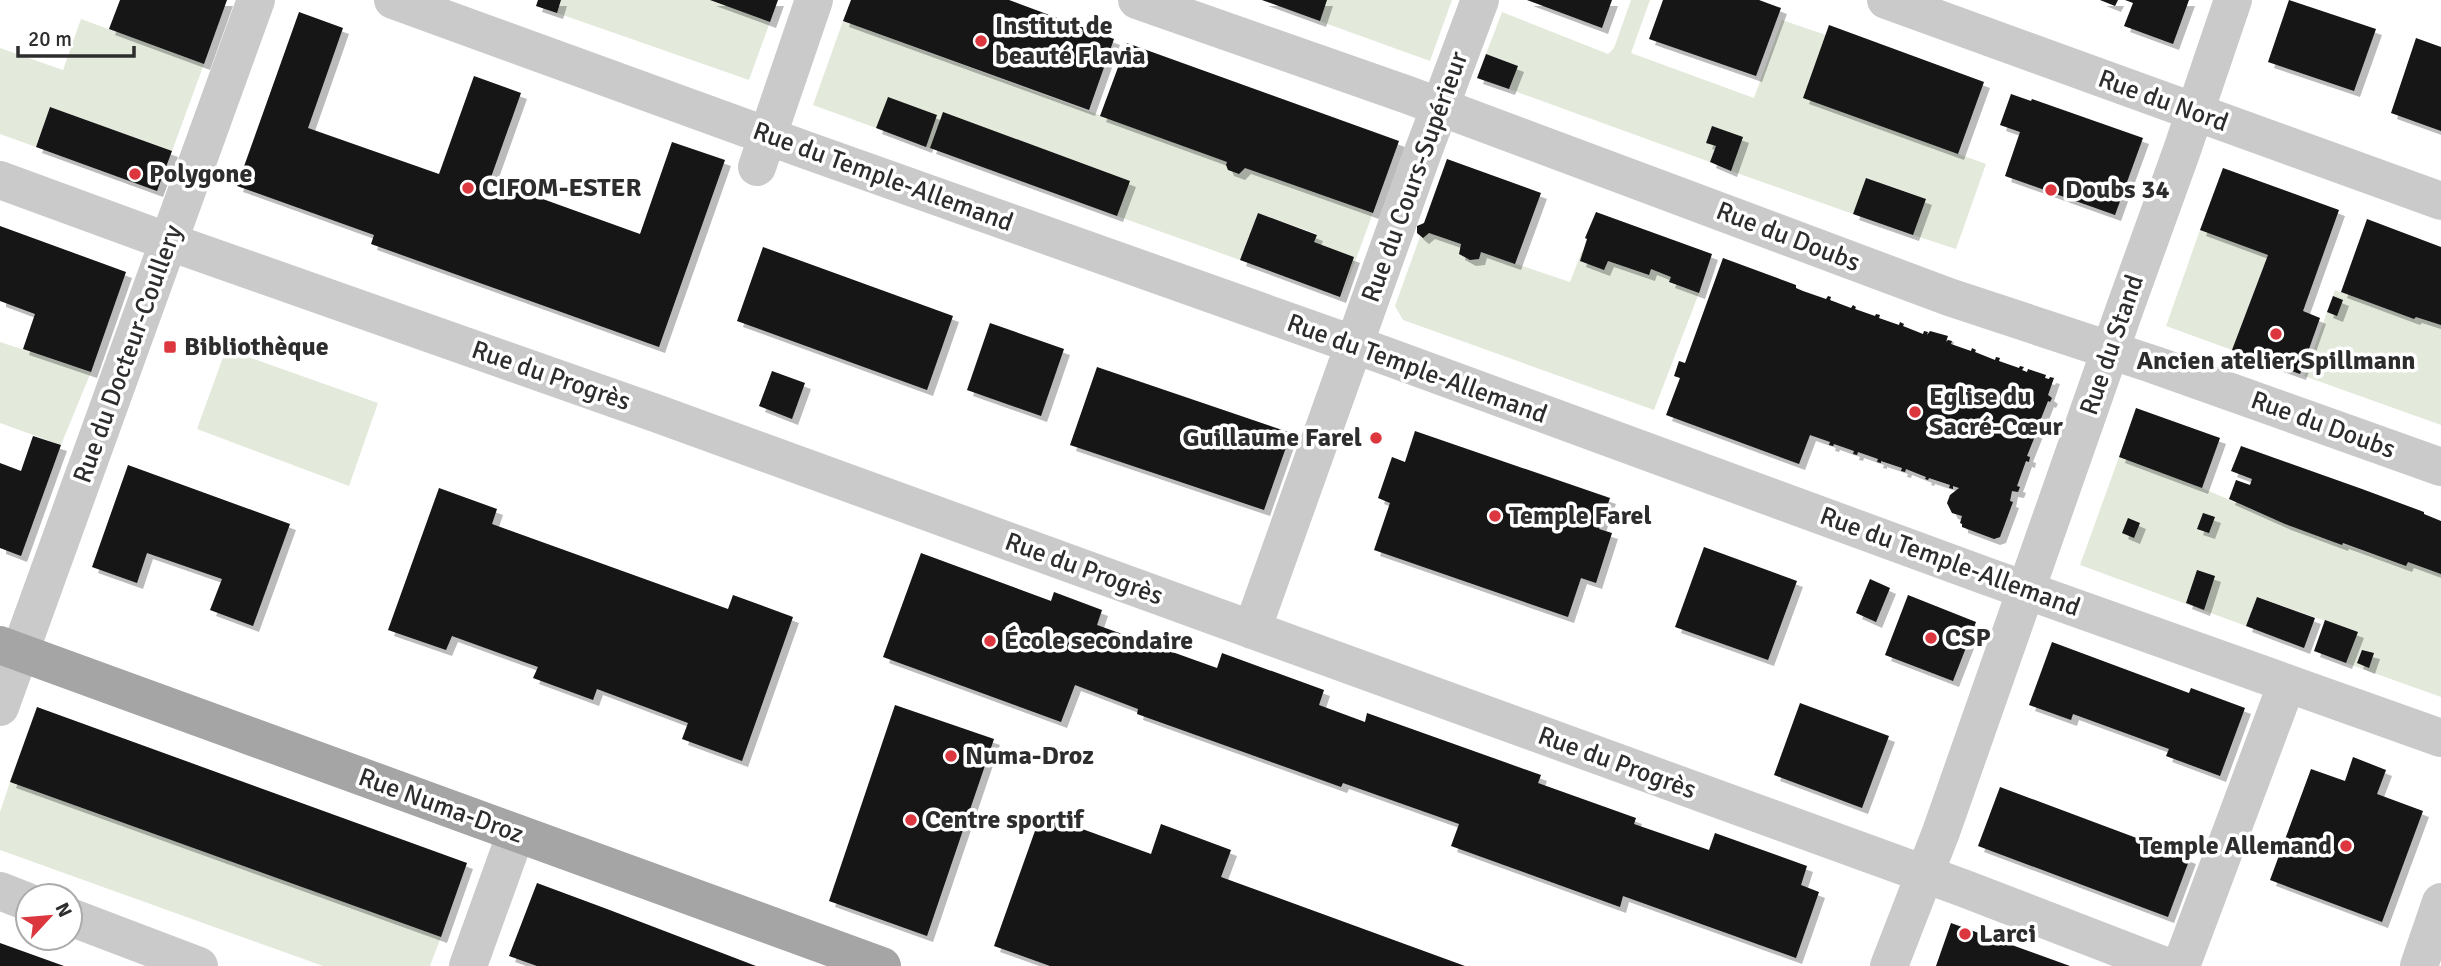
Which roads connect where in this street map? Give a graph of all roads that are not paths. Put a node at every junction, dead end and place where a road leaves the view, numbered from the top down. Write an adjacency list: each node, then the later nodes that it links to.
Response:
1 (256, 0): 13 (street, Rue du Docteur-Coullery)
2 (393, 0): 10 (street, Rue du Temple-Allemand)
3 (814, 0): 10 (street)
4 (1137, 0): 8 (street, Rue du Doubs)
5 (1480, 0): 8 (street, Rue du Cours-Supérieur)
6 (1886, 0): 9 (street, Rue du Nord)
7 (2233, 0): 9 (street, Rue du Stand)
8 (1441, 107): 14 (street, Rue du Cours-Supérieur); 15 (street, Rue du Doubs)
9 (2196, 112): 12 (street, Rue du Nord); 15 (street, Rue du Stand)
10 (762, 151): 14 (street, Rue du Temple-Allemand)
11 (0, 180): 13 (street, Rue du Progrès)
12 (2441, 201)
13 (169, 242): 18 (street, Rue du Progrès); 19 (street, Rue du Docteur-Coullery)
14 (1353, 345): 17 (street, Rue du Temple-Allemand); 18 (street, Rue du Cours-Supérieur)
15 (2110, 350): 16 (street, Rue du Doubs); 17 (street, Rue du Stand)
16 (2441, 467)
17 (2026, 591): 20 (street, Rue du Temple-Allemand); 24 (street, Rue du Stand)
18 (1252, 630): 24 (street, Rue du Progrès)
19 (10, 649): 21 (street, Rue du Docteur-Coullery); 23 (main road, Rue Numa-Droz)
20 (2287, 683): 22 (street, Rue du Temple-Allemand); 32 (street)
21 (0, 707)
22 (2441, 738)
23 (516, 833): 28 (street); 29 (main road, Rue Numa-Droz)
24 (1924, 875): 30 (street, Rue du Stand); 31 (street, Rue du Progrès)
25 (2441, 902): 33 (street)
26 (84, 922): 27 (street)
27 (199, 966)
28 (468, 966)
29 (882, 966)
30 (1889, 966)
31 (2165, 966)
32 (2181, 966)
33 (2419, 966)

